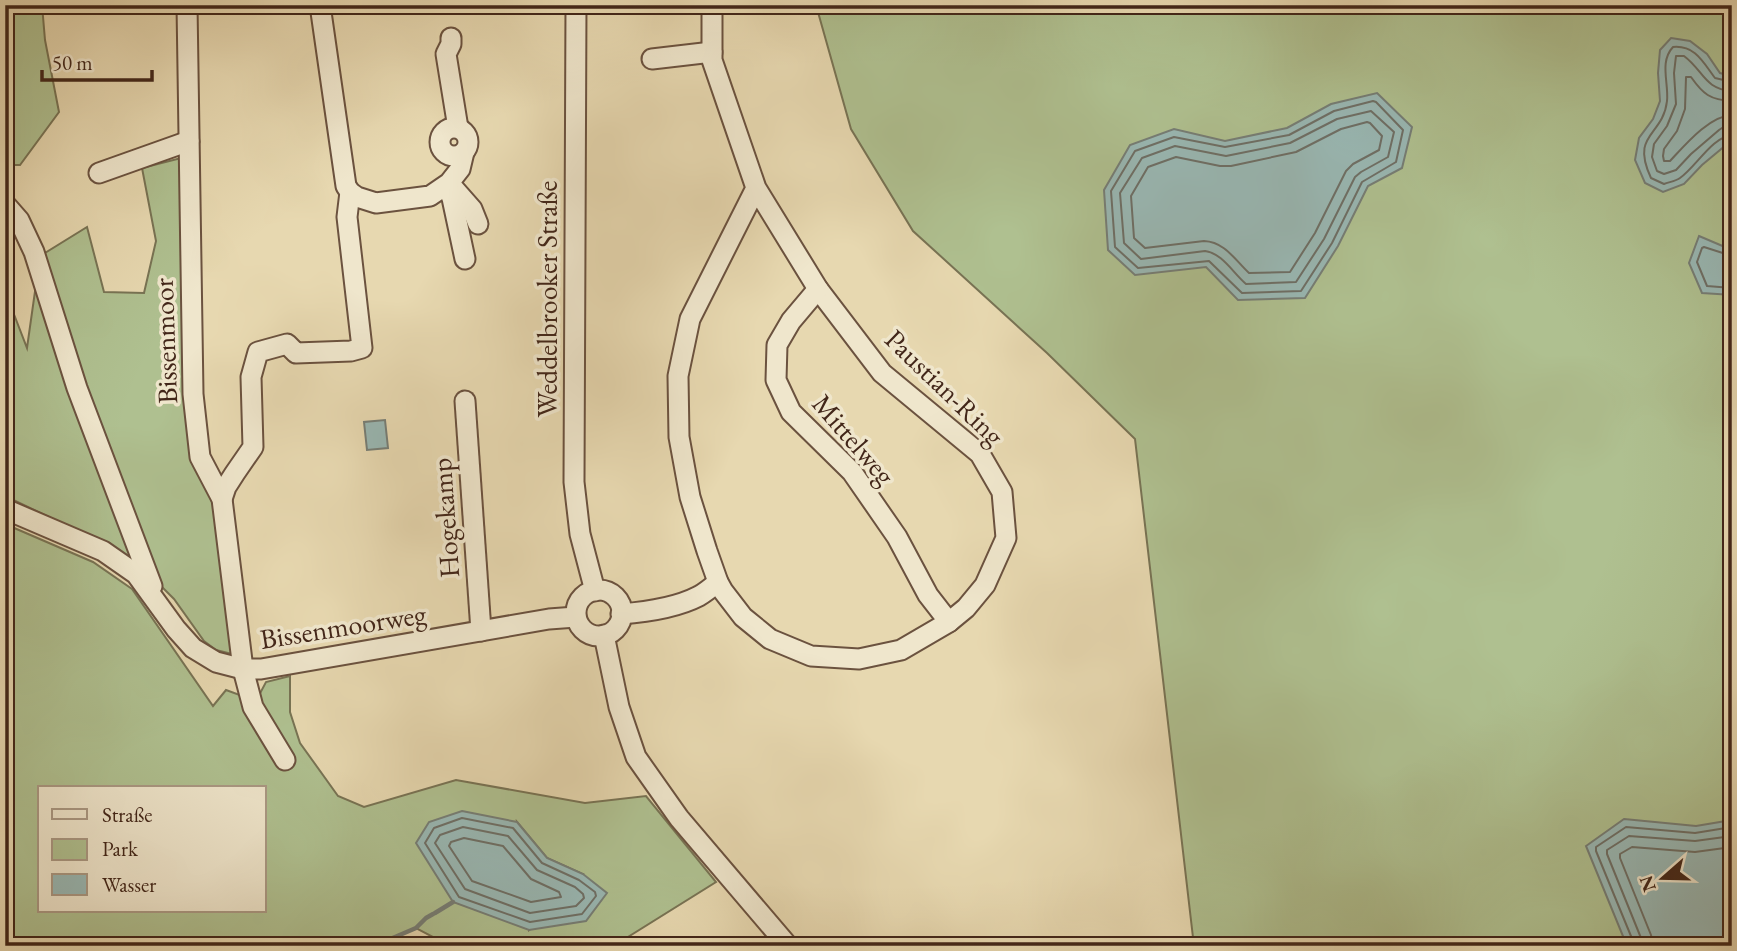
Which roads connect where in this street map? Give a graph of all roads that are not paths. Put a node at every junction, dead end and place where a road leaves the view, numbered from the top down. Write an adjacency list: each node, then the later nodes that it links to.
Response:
1 (187, 5): 8 (street, Bissenmoor)
2 (320, 5): 12 (street)
3 (576, 5): 21 (street, Weddelbrooker Straße)
4 (712, 5): 6 (street, Paustian-Ring)
5 (452, 38): 10 (street)
6 (712, 52): 7 (street); 11 (street, Paustian-Ring)
7 (652, 59)
8 (189, 141): 9 (street); 18 (street, Bissenmoor)
9 (99, 173)
10 (448, 184): 12 (street); 14 (street); 15 (street)
11 (756, 188): 16 (street, Paustian-Ring); 20 (street, Paustian-Ring)
12 (350, 192): 18 (street)
13 (5, 204): 22 (street)
14 (478, 224)
15 (465, 259)
16 (818, 289): 25 (street, Mittelweg); 25 (street, Paustian-Ring)
17 (465, 401): 26 (street, Hogekamp)
18 (222, 499): 28 (street, Bissenmoor)
19 (5, 509): 22 (street, Bissenmoorweg)
20 (718, 582): 23 (street); 25 (street, Paustian-Ring)
21 (595, 591): 23 (street); 24 (street)
22 (161, 610): 28 (street, Bissenmoorweg)
23 (621, 614): 27 (street)
24 (576, 617): 26 (street, Bissenmoorweg); 27 (street)
25 (949, 622)
26 (481, 631): 28 (street, Bissenmoorweg)
27 (604, 635): 30 (street)
28 (243, 668): 29 (street, Bissenmoor)
29 (285, 760)
30 (789, 946)

